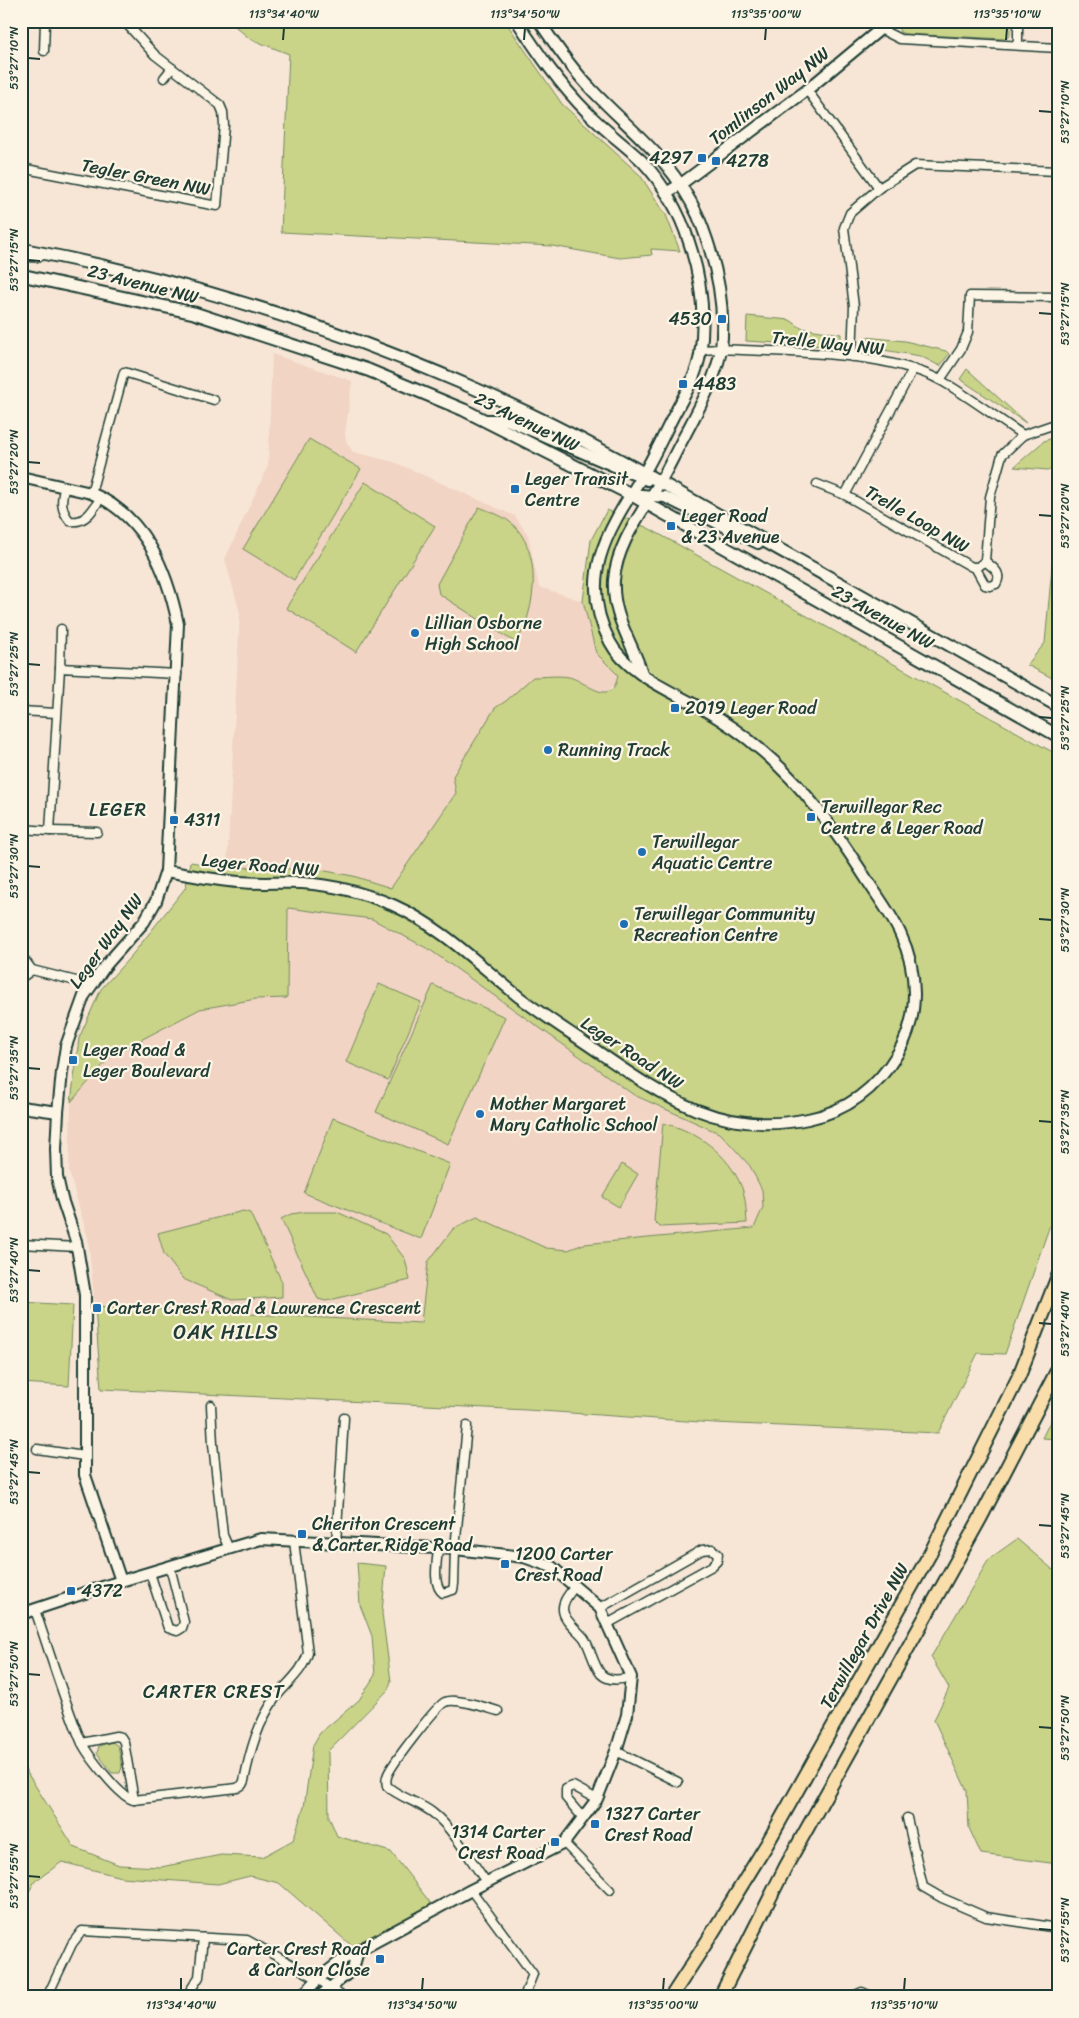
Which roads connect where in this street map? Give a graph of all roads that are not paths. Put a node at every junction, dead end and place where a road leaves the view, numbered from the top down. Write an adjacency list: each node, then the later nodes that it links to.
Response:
1 (46, 21): 10 (street)
2 (124, 21): 11 (street, Tegler Green NW)
3 (517, 21): 18 (street, Leger Road NW)
4 (539, 21): 16 (street)
5 (890, 21): 7 (street, Tomlinson Way NW)
6 (1018, 21): 8 (street)
7 (880, 29): 8 (street); 13 (street, Tomlinson Way NW)
8 (1018, 45): 9 (street)
9 (1058, 48)
10 (44, 51)
11 (172, 68): 12 (street); 14 (street, Tegler Green NW)
12 (164, 78)
13 (807, 90): 16 (street, Tomlinson Way NW); 17 (street)
14 (21, 168)
15 (1058, 171): 17 (street)
16 (681, 184): 18 (street, Tomlinson Way NW); 24 (street)
17 (879, 188): 26 (street)
18 (666, 193): 25 (street, Leger Road NW)
19 (21, 249): 21 (main road, 23 Avenue NW)
20 (21, 255): 21 (street)
21 (67, 258): 33 (main road, 23 Avenue NW)
22 (21, 274): 30 (main road, 23 Avenue NW)
23 (1058, 297): 28 (street)
24 (721, 349): 25 (street, Trelle Way NW); 26 (street, Trelle Way NW); 35 (street)
25 (700, 350): 33 (street, Leger Road NW)
26 (852, 356): 27 (street, Trelle Way NW)
27 (913, 369): 28 (street, Trelle Way NW); 40 (street, Trelle Loop NW)
28 (940, 380): 32 (street, Trelle Way NW)
29 (214, 400): 38 (street)
30 (484, 420): 33 (street); 39 (main road, 23 Avenue NW)
31 (1058, 423): 32 (street)
32 (1023, 436): 43 (street, Trelle Loop NW)
33 (643, 476): 35 (main road, 23 Avenue NW); 39 (street, Leger Road NW)
34 (21, 477): 37 (street, Leger Way NW)
35 (660, 482): 42 (street); 44 (main road, 23 Avenue NW)
36 (817, 484): 40 (street, Trelle Loop NW)
37 (65, 486): 38 (street, Leger Way NW); 41 (street)
38 (91, 492): 41 (street, Leger Way NW)
39 (630, 494): 42 (main road, 23 Avenue NW); 48 (street, Leger Road NW)
40 (845, 495): 45 (street, Trelle Loop NW)
41 (101, 497): 49 (street, Leger Way NW)
42 (649, 499): 44 (street); 48 (street); 53 (main road, 23 Avenue NW)
43 (986, 561): 45 (street, Trelle Loop NW); 45 (street, Trelle Loop NW)
44 (812, 567): 50 (main road, 23 Avenue NW)
45 (975, 567)
46 (61, 630): 47 (street)
47 (60, 668): 49 (street); 52 (street)
48 (642, 673): 57 (street, Leger Road NW)
49 (177, 674): 57 (street, Leger Way NW)
50 (1058, 706)
51 (21, 711): 52 (street)
52 (56, 713): 55 (street)
53 (1058, 736)
54 (21, 829): 55 (street)
55 (50, 831): 56 (street)
56 (97, 832)
57 (166, 871): 61 (street, Leger Way NW)
58 (21, 955): 59 (street)
59 (32, 970): 60 (street); 61 (street)
60 (21, 978)
61 (92, 985): 63 (street, Leger Way NW)
62 (21, 1107): 63 (street)
63 (58, 1112): 65 (street, Leger Way NW)
64 (21, 1244): 65 (street)
65 (77, 1247): 72 (street, Leger Way NW)
66 (1058, 1276): 110 (main road, Terwillegar Drive NW)
67 (1058, 1369): 111 (main road)
68 (211, 1405): 75 (street)
69 (344, 1418): 74 (street)
70 (467, 1426): 77 (street)
71 (37, 1449): 72 (street)
72 (84, 1456): 80 (street, Leger Way NW)
73 (294, 1541): 74 (street); 75 (street); 91 (street)
74 (336, 1544): 76 (street)
75 (228, 1549): 78 (street)
76 (438, 1549): 77 (street); 77 (street)
77 (455, 1549): 81 (street)
78 (170, 1567): 79 (street); 79 (street)
79 (150, 1573): 80 (street)
80 (121, 1581): 83 (street)
81 (574, 1586): 82 (street); 86 (street)
82 (600, 1608): 85 (street); 85 (street)
83 (35, 1610): 84 (street); 88 (street)
84 (21, 1614)
85 (607, 1624): 86 (street)
86 (631, 1677): 89 (street)
87 (498, 1711): 96 (street)
88 (82, 1743): 91 (street); 91 (street)
89 (616, 1751): 90 (street); 92 (street)
90 (678, 1782)
91 (134, 1800)
92 (597, 1800): 93 (street); 93 (street)
93 (583, 1818): 95 (street)
94 (907, 1818): 99 (street)
95 (564, 1844): 96 (street); 98 (street)
96 (486, 1883): 97 (street)
97 (471, 1890): 101 (street); 109 (street)
98 (610, 1890)
99 (1058, 1928)
100 (203, 1938): 102 (street); 104 (street); 105 (street)
101 (358, 1951): 102 (street); 103 (street)
102 (318, 1979): 103 (street); 106 (street)
103 (330, 1987): 107 (street); 108 (street)
104 (46, 1997)
105 (186, 1997)
106 (301, 1997)
107 (319, 1997)
108 (343, 1997)
109 (524, 1997)
110 (671, 1997)
111 (720, 1997)
112 (851, 1997): 113 (street)
113 (874, 1997)

